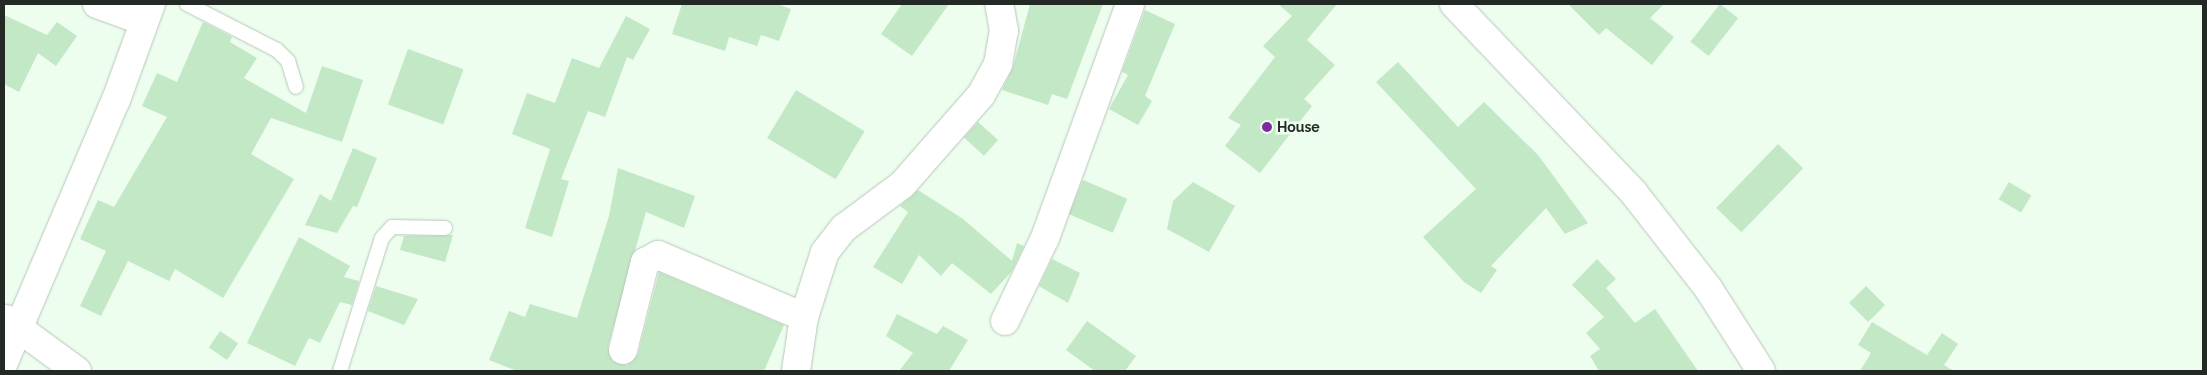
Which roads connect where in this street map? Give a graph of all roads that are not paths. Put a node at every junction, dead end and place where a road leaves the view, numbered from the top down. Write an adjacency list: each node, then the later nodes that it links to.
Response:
1 (97, 4): 6 (street)
2 (187, 4): 7 (lane)
3 (999, 4): 9 (street)
4 (1130, 4): 10 (street)
5 (1454, 4): 17 (street)
6 (148, 13): 11 (street)
7 (296, 87)
8 (445, 228): 15 (lane)
9 (804, 317): 12 (street); 16 (street)
10 (1006, 320)
11 (12, 323): 13 (street); 14 (street)
12 (623, 350)
13 (4, 362)
14 (77, 371)
15 (340, 371)
16 (796, 371)
17 (1761, 371)

